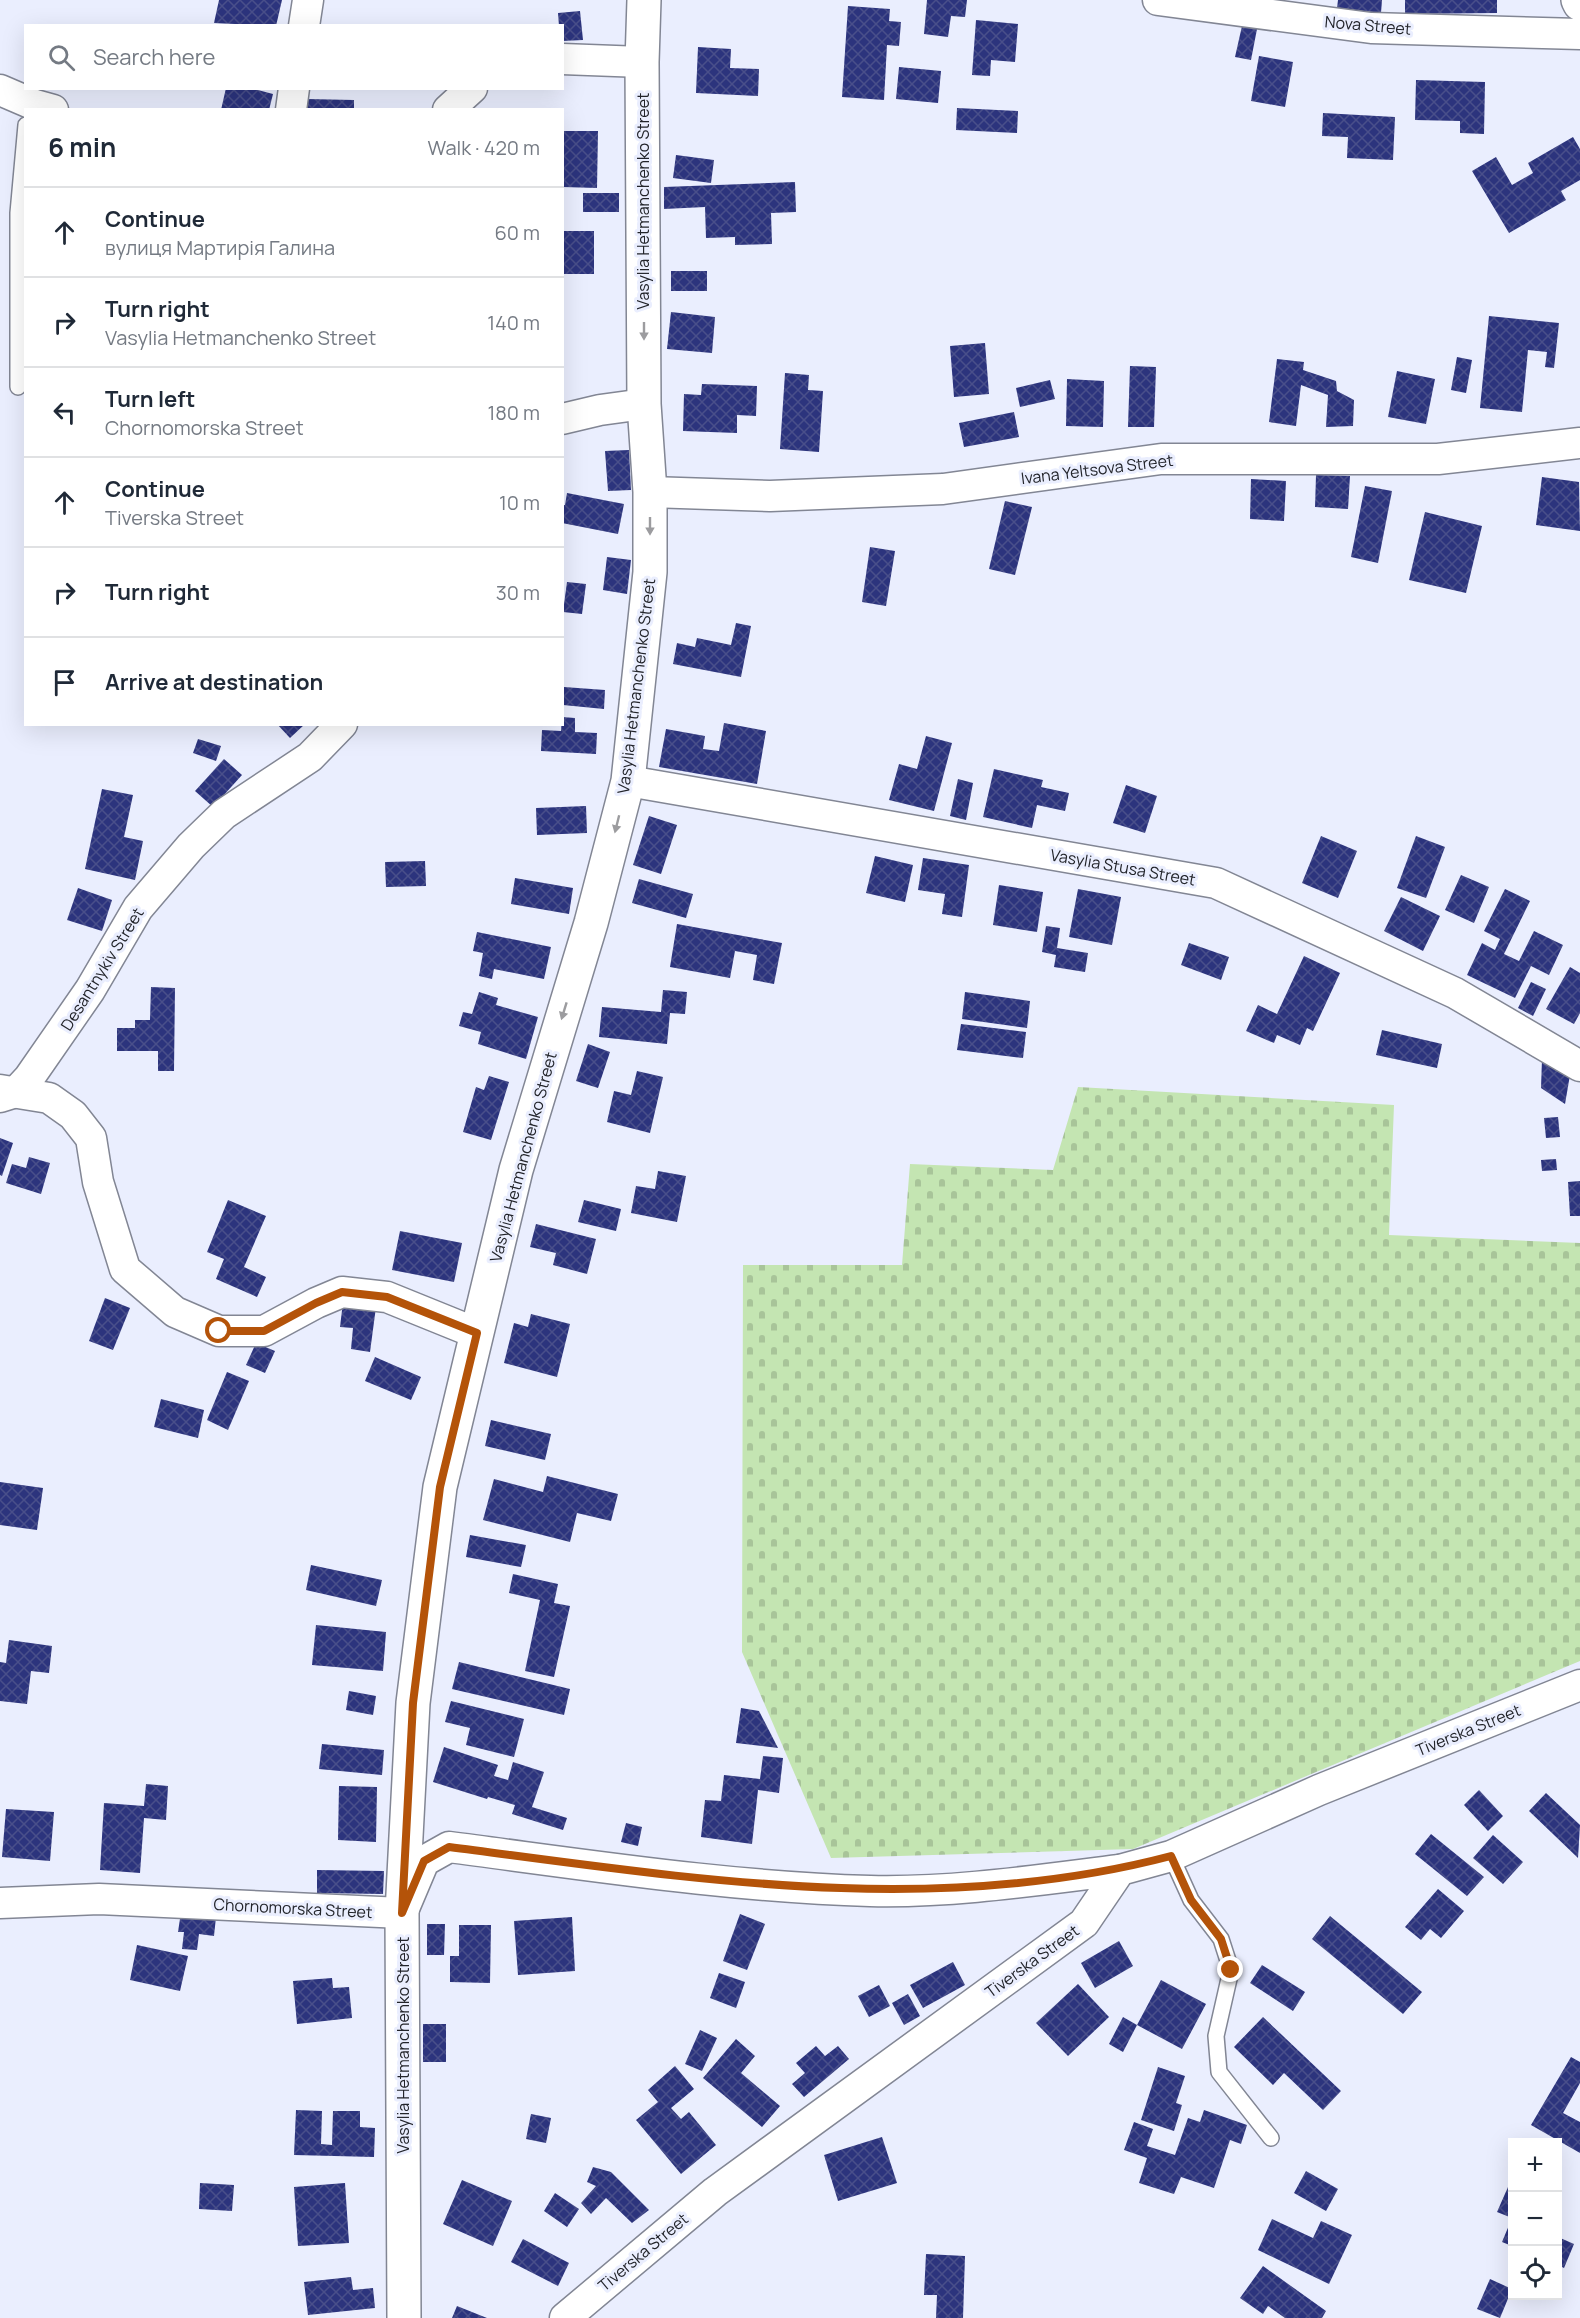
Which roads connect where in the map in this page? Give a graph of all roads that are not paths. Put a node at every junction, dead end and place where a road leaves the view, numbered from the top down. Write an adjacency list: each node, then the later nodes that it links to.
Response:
1 (308, 0): 6 (street)
2 (644, 0): 9 (street, Vasylia Hetmanchenko Street)
3 (1158, 0): 7 (street, Nova Street)
4 (1578, 0): 5 (street)
5 (1580, 4)
6 (304, 24)
7 (1580, 34)
8 (564, 59): 9 (street)
9 (642, 62): 18 (street, Vasylia Hetmanchenko Street, one-way to 18)
10 (0, 90): 13 (street)
11 (294, 90): 14 (street)
12 (470, 90): 15 (street)
13 (30, 108)
14 (291, 108)
15 (450, 108)
16 (24, 181): 17 (lane)
17 (18, 387)
18 (644, 404): 19 (street); 21 (street, Vasylia Hetmanchenko Street)
19 (564, 419)
20 (1580, 443): 21 (street, Ivana Yeltsova Street)
21 (650, 492): 23 (street, Vasylia Hetmanchenko Street, one-way to 23)
22 (340, 726): 25 (street, Desantnykiv Street)
23 (628, 781): 24 (street, Vasylia Stusa Street); 26 (street, Vasylia Hetmanchenko Street, one-way to 26)
24 (1580, 1066)
25 (5, 1093): 26 (street)
26 (477, 1333): 31 (street, Vasylia Hetmanchenko Street)
27 (1580, 1685): 28 (street, Tiverska Street)
28 (1171, 1856): 29 (street, Tiverska Street); 32 (lane)
29 (1120, 1870): 31 (street); 34 (street, Tiverska Street)
30 (0, 1904): 31 (street, Chornomorska Street)
31 (402, 1913): 33 (street, Vasylia Hetmanchenko Street)
32 (1271, 2138)
33 (404, 2318)
34 (565, 2318)

